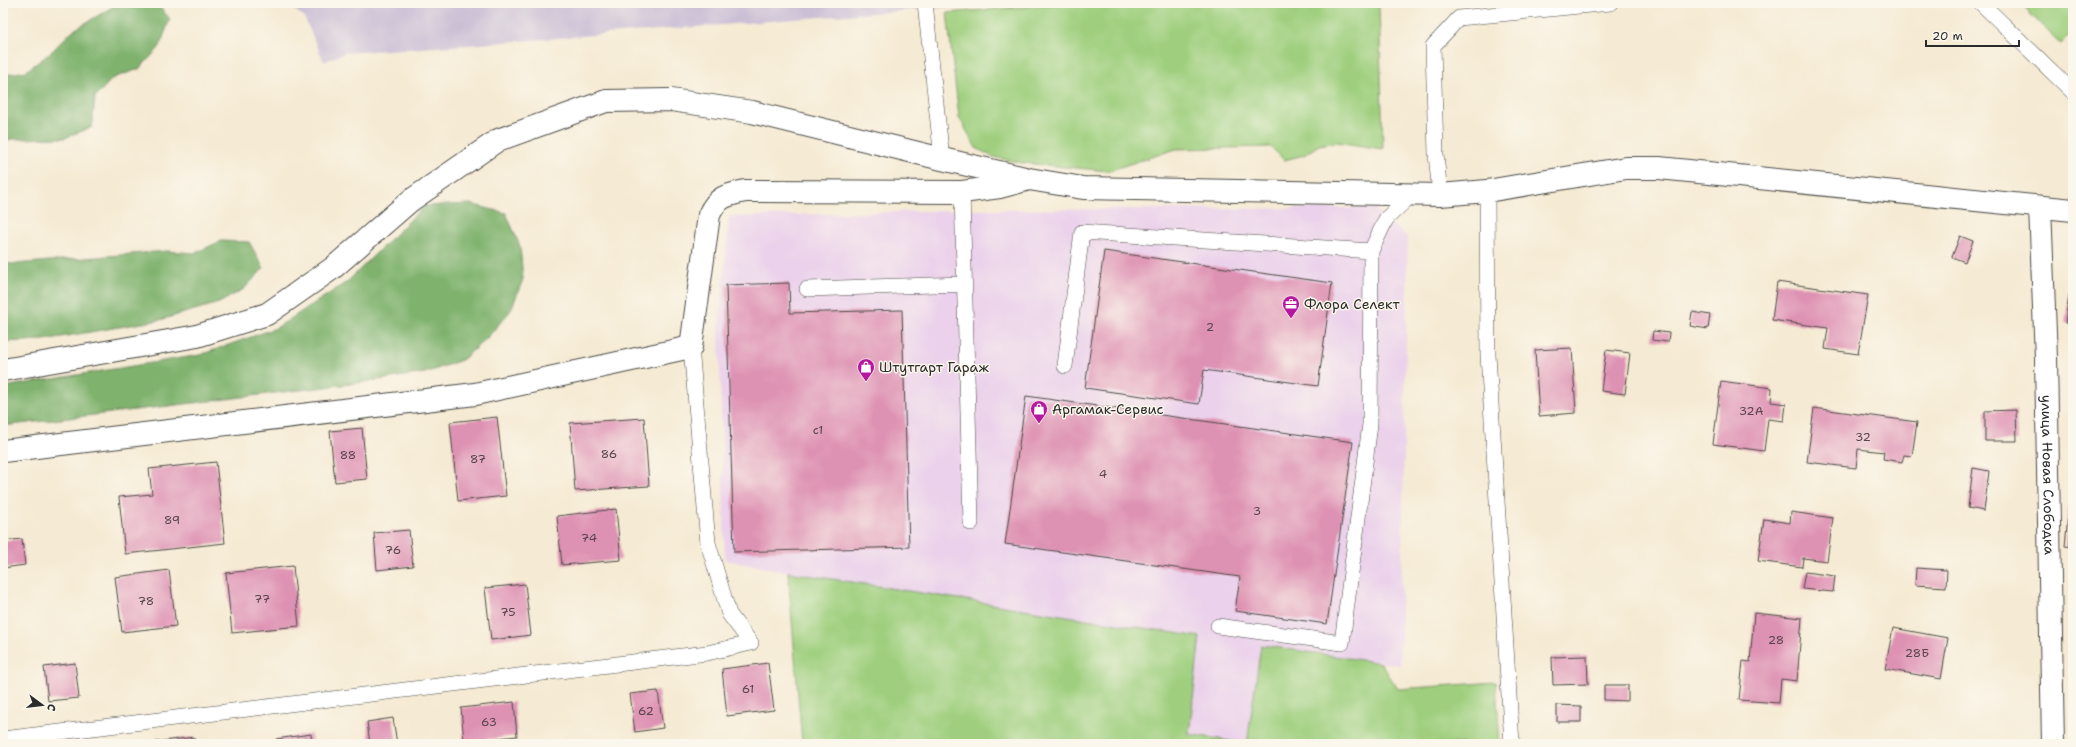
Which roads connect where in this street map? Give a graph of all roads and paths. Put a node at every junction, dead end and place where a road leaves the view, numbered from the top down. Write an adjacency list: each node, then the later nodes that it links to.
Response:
1 (925, 3): 5 (lane)
2 (1610, 3): 10 (lane)
3 (1980, 3): 4 (lane)
4 (2073, 92)
5 (942, 159): 6 (street); 18 (street)
6 (1029, 179): 8 (street); 9 (street)
7 (1487, 191): 10 (street); 11 (street); 23 (lane)
8 (962, 192): 14 (lane); 16 (street)
9 (1412, 194): 10 (street); 13 (lane)
10 (1440, 195)
11 (2040, 207): 12 (street); 24 (street, улица Новая Слободка)
12 (2073, 210)
13 (1371, 251): 17 (lane); 21 (lane)
14 (964, 284): 15 (lane); 20 (lane)
15 (807, 289)
16 (691, 347): 19 (street); 22 (lane)
17 (1065, 366)
18 (3, 370)
19 (3, 452)
20 (971, 522)
21 (1218, 626)
22 (3, 739)
23 (1512, 744)
24 (2054, 744)

